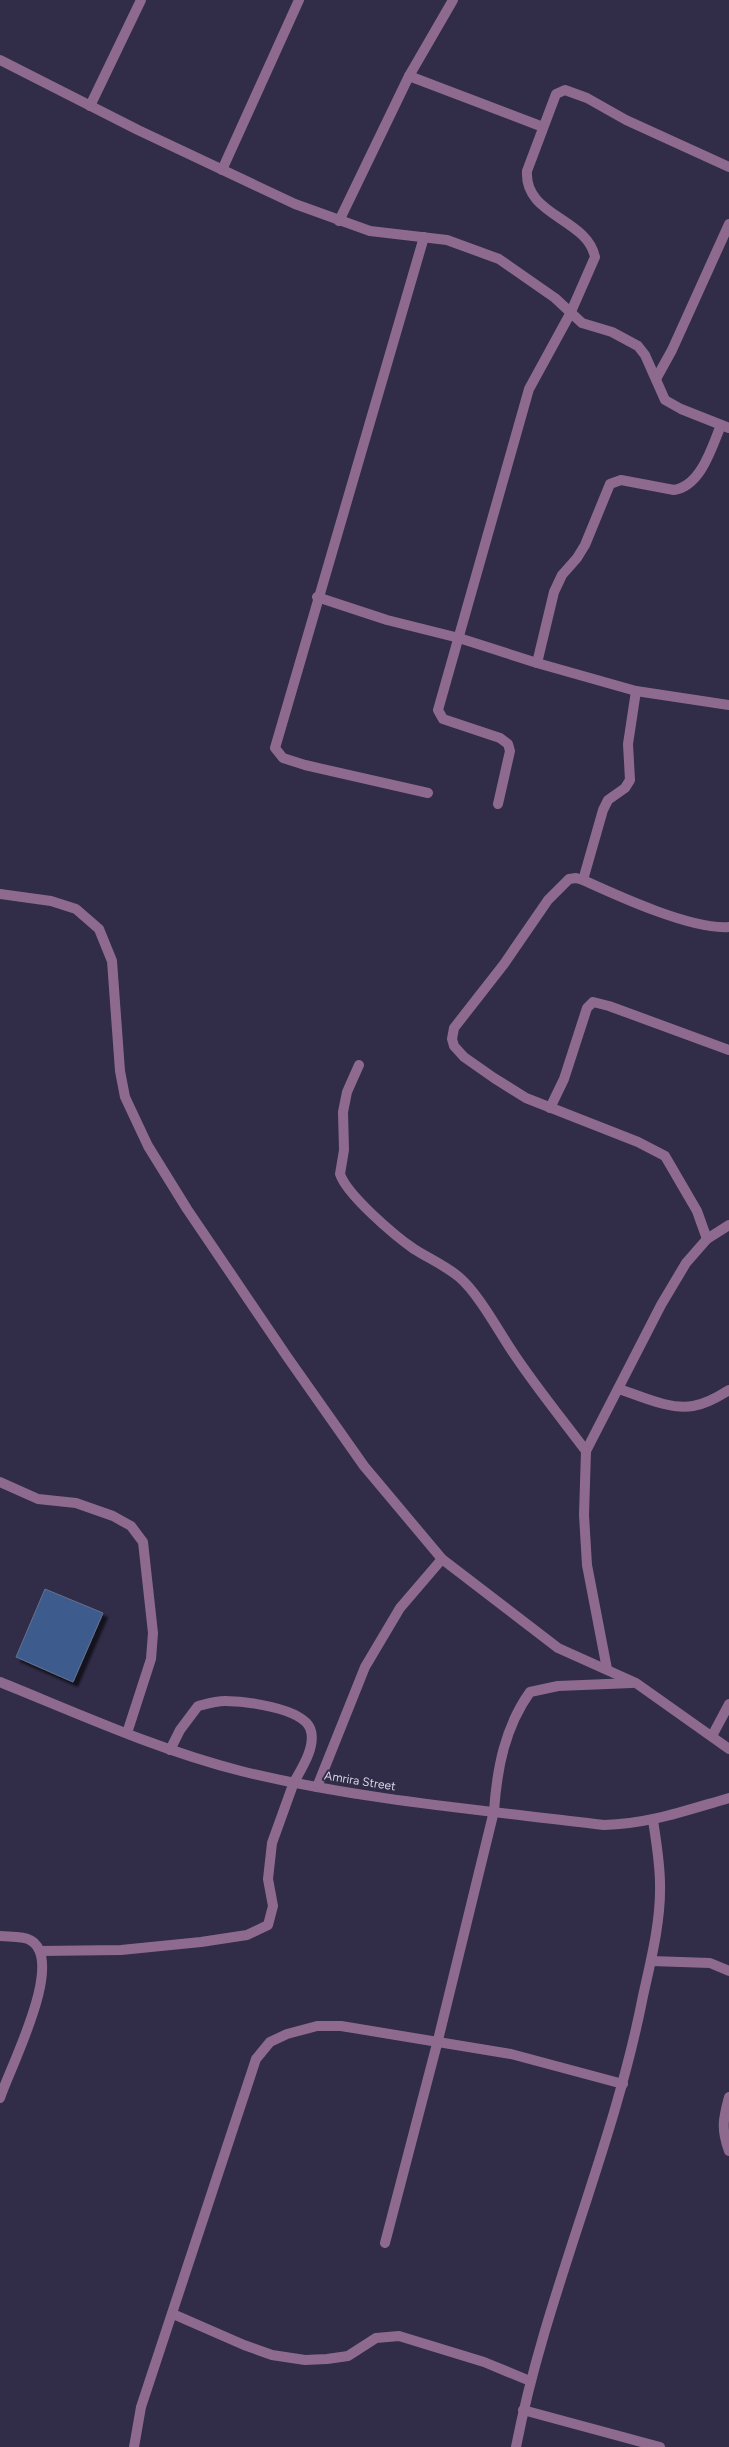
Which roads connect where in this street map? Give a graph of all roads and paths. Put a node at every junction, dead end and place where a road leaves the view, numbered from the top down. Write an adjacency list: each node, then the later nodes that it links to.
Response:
1 (141, 0): 6 (street)
2 (299, 0): 9 (street)
3 (453, 0): 5 (street)
4 (0, 60): 6 (street)
5 (409, 76): 7 (street); 10 (street)
6 (90, 106): 9 (street)
7 (543, 127): 8 (street); 13 (street)
8 (729, 167)
9 (222, 170): 10 (street)
10 (339, 220): 12 (street)
11 (729, 224): 14 (street)
12 (424, 238): 13 (street); 16 (street)
13 (570, 314): 14 (street); 17 (street)
14 (656, 379): 15 (street)
15 (725, 427): 18 (street)
16 (317, 598): 17 (street); 21 (street)
17 (459, 638): 18 (street); 22 (street)
18 (537, 663): 19 (street)
19 (636, 691): 20 (street); 23 (street)
20 (729, 704)
21 (428, 793)
22 (498, 804)
23 (583, 880): 25 (street); 28 (street)
24 (0, 894): 35 (street)
25 (729, 927)
26 (729, 1050): 28 (street)
27 (359, 1065): 33 (street)
28 (550, 1108): 30 (street)
29 (729, 1225): 30 (street)
30 (707, 1239): 31 (street)
31 (619, 1389): 32 (street); 33 (street)
32 (729, 1390)
33 (586, 1452): 36 (street)
34 (0, 1482): 40 (street)
35 (442, 1559): 36 (street); 45 (street)
36 (607, 1670): 38 (street)
37 (0, 1682): 40 (street, Amrira Street)
38 (636, 1683): 41 (street); 47 (street)
39 (729, 1704): 41 (street)
40 (127, 1734): 43 (street, Amrira Street)
41 (712, 1736): 42 (street)
42 (729, 1749)
43 (170, 1750): 44 (street, Amrira Street); 44 (street)
44 (294, 1782): 45 (street, Amrira Street); 50 (street)
45 (317, 1787): 47 (street, Amrira Street)
46 (729, 1798): 48 (street, Amrira Street)
47 (494, 1811): 48 (street, Amrira Street); 53 (street)
48 (653, 1820): 51 (street)
49 (0, 1936): 50 (street)
50 (40, 1951): 55 (street)
51 (650, 1961): 52 (street); 54 (street)
52 (729, 1971)
53 (438, 2040): 54 (street); 58 (street); 59 (street)
54 (623, 2084): 60 (street)
55 (0, 2098)
56 (729, 2098): 57 (street)
57 (729, 2151)
58 (385, 2243)
59 (173, 2314): 60 (street); 62 (street)
60 (530, 2381): 61 (street)
61 (524, 2410): 63 (street); 64 (street)
62 (134, 2447)
63 (516, 2447)
64 (660, 2447)

